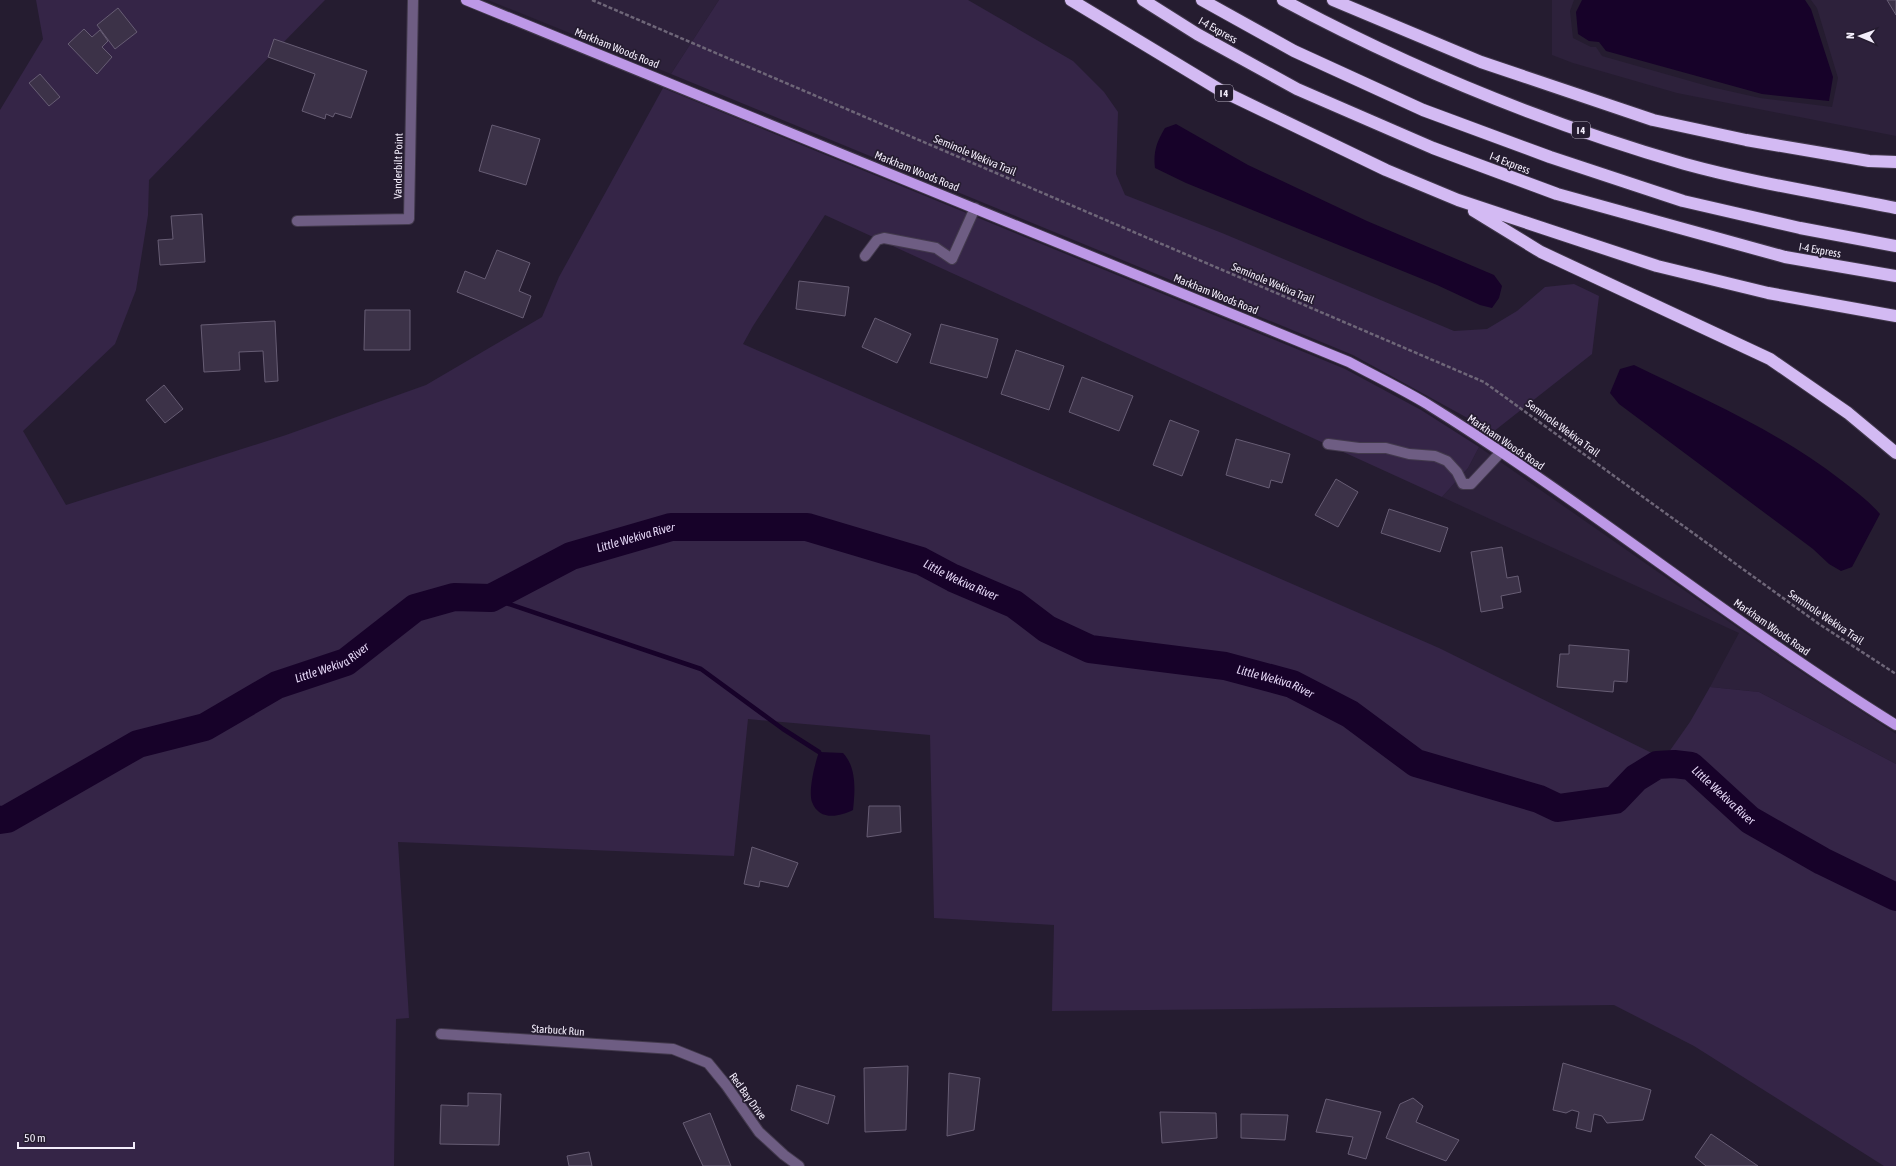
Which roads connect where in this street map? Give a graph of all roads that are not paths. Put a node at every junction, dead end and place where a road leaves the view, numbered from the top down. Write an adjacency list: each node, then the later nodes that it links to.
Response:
1 (413, 0): 12 (street, Vanderbilt Point)
2 (466, 0): 10 (main road, Markham Woods Road)
3 (1071, 0): 9 (highway, I 4)
4 (1143, 0): 15 (highway, I-4 Express)
5 (1202, 0): 13 (highway, I-4 Express)
6 (1283, 0): 11 (highway, I 4)
7 (1333, 0): 8 (highway)
8 (1896, 162)
9 (1458, 200): 16 (highway, I 4); 19 (highway)
10 (975, 208): 14 (street); 18 (main road, Markham Woods Road)
11 (1896, 208)
12 (297, 220)
13 (1896, 246)
14 (865, 256)
15 (1896, 276)
16 (1896, 316)
17 (1328, 444): 18 (street)
18 (1501, 452): 20 (main road, Markham Woods Road)
19 (1896, 453)
20 (1896, 724)
21 (441, 1034): 22 (street, Starbuck Run)
22 (673, 1050): 23 (street, Red Bay Drive)
23 (798, 1166)

